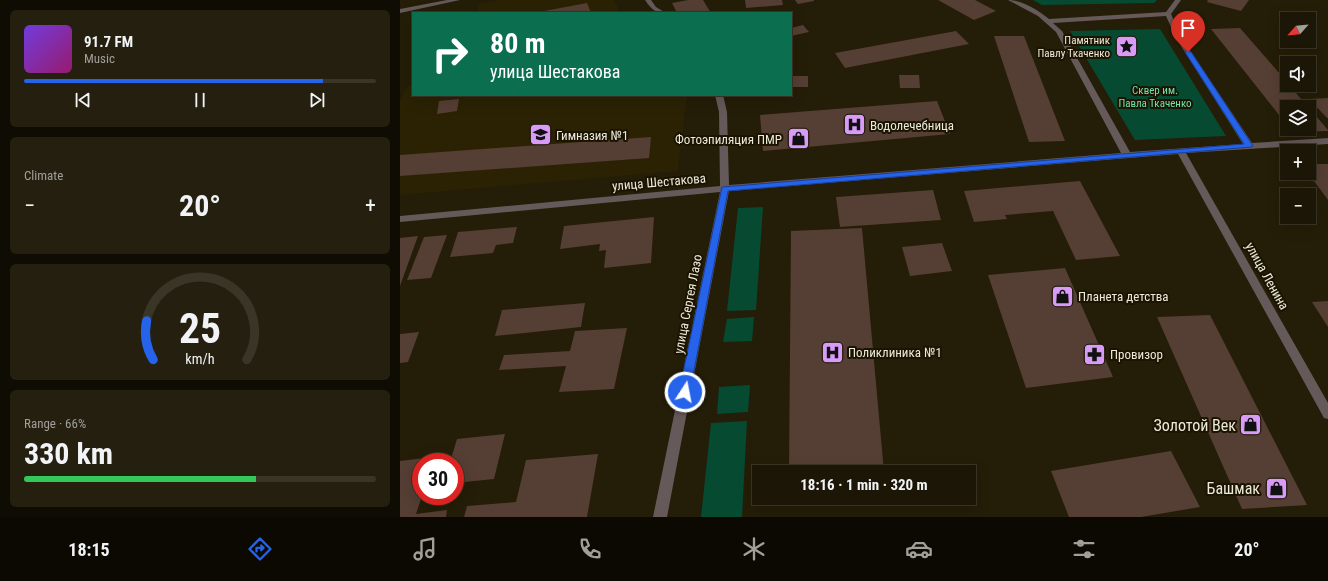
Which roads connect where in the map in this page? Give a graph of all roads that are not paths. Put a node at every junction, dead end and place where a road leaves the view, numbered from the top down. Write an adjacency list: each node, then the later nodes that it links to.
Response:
1 (457, 0): 5 (street)
2 (648, 0): 6 (street)
3 (1012, 0): 8 (street)
4 (1178, 0): 7 (street)
5 (400, 11)
6 (661, 12)
7 (1168, 14): 8 (street); 11 (street)
8 (1049, 21): 13 (street)
9 (719, 96): 14 (street, улица Сергея Лазо)
10 (1328, 141): 11 (street, улица Шестакова)
11 (1249, 146): 12 (street, улица Шестакова)
12 (1181, 151): 13 (street, улица Шестакова); 16 (street, улица Ленина)
13 (1128, 155): 14 (street, улица Шестакова)
14 (725, 189): 15 (street, улица Шестакова); 17 (street, улица Сергея Лазо)
15 (400, 219)
16 (1328, 414)
17 (660, 517)

